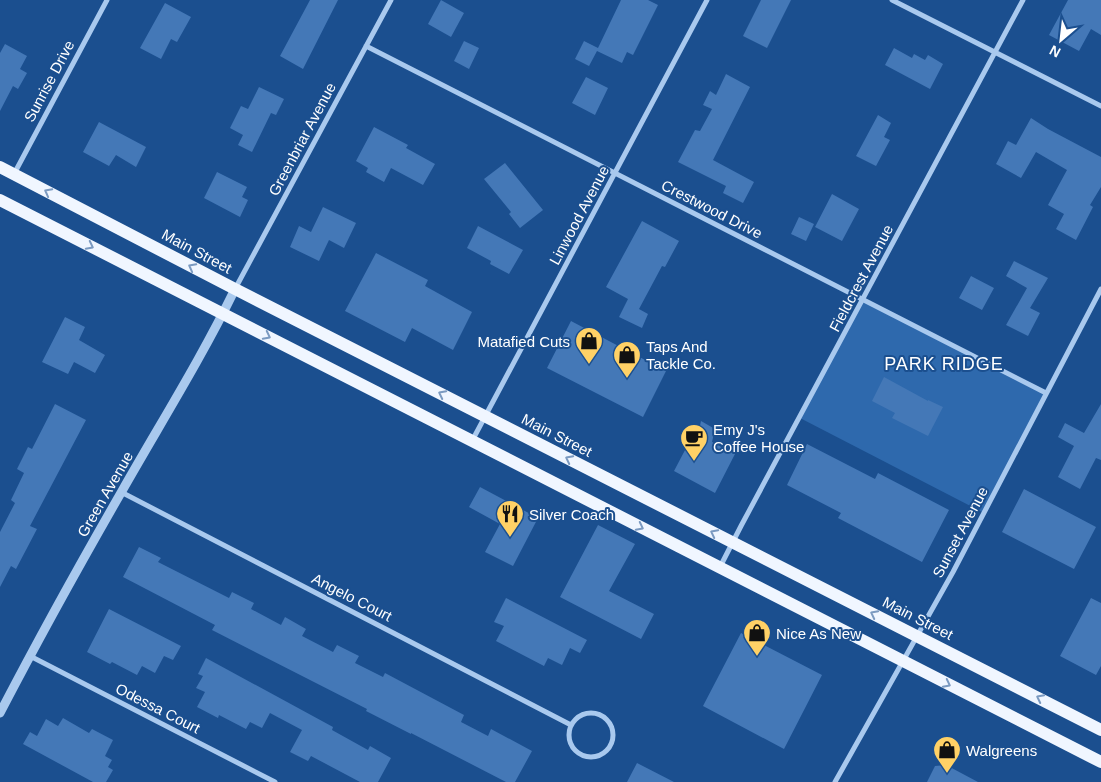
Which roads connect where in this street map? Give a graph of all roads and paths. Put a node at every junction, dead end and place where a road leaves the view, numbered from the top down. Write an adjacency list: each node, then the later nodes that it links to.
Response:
1 (107, 0): 10 (street, Sunrise Drive)
2 (391, 0): 6 (street, Greenbriar Avenue)
3 (707, 0): 11 (street, Linwood Avenue)
4 (892, 0): 7 (street)
5 (1023, 0): 7 (street, Fieldcrest Avenue)
6 (366, 46): 11 (street, Crestwood Drive); 14 (street, Greenbriar Avenue)
7 (994, 51): 8 (street); 15 (street, Fieldcrest Avenue)
8 (1101, 106)
9 (0, 167): 10 (main road, Main Street)
10 (14, 174): 14 (main road, Main Street, one-way to 10)
11 (616, 174): 15 (street, Crestwood Drive); 18 (street, Linwood Avenue)
12 (0, 200): 16 (main road, one-way to 16)
13 (1101, 289): 17 (street, Sunset Avenue)
14 (235, 290): 16 (street, Green Avenue); 18 (main road, Main Street, one-way to 14)
15 (863, 300): 17 (street, Crestwood Drive); 21 (street, Fieldcrest Avenue)
16 (223, 314): 19 (main road, one-way to 19); 20 (street, Green Avenue)
17 (1046, 394): 23 (street, Sunset Avenue)
18 (485, 416): 19 (street, Linwood Avenue); 21 (main road, Main Street, one-way to 18)
19 (472, 441): 22 (main road, one-way to 22)
20 (121, 492): 24 (street, Green Avenue); 27 (street, Angelo Court)
21 (733, 542): 22 (street, Fieldcrest Avenue); 23 (main road, Main Street, one-way to 21)
22 (720, 568): 25 (main road)
23 (918, 636): 25 (street, Sunset Avenue); 28 (main road, Main Street, one-way to 23)
24 (30, 656): 26 (street, Green Avenue); 30 (street, Odessa Court)
25 (904, 662): 29 (main road, one-way to 29); 31 (street, Sunset Avenue)
26 (0, 713)
27 (571, 725): 27 (street)
28 (1101, 730)
29 (1101, 762)
30 (275, 782)
31 (835, 782)

